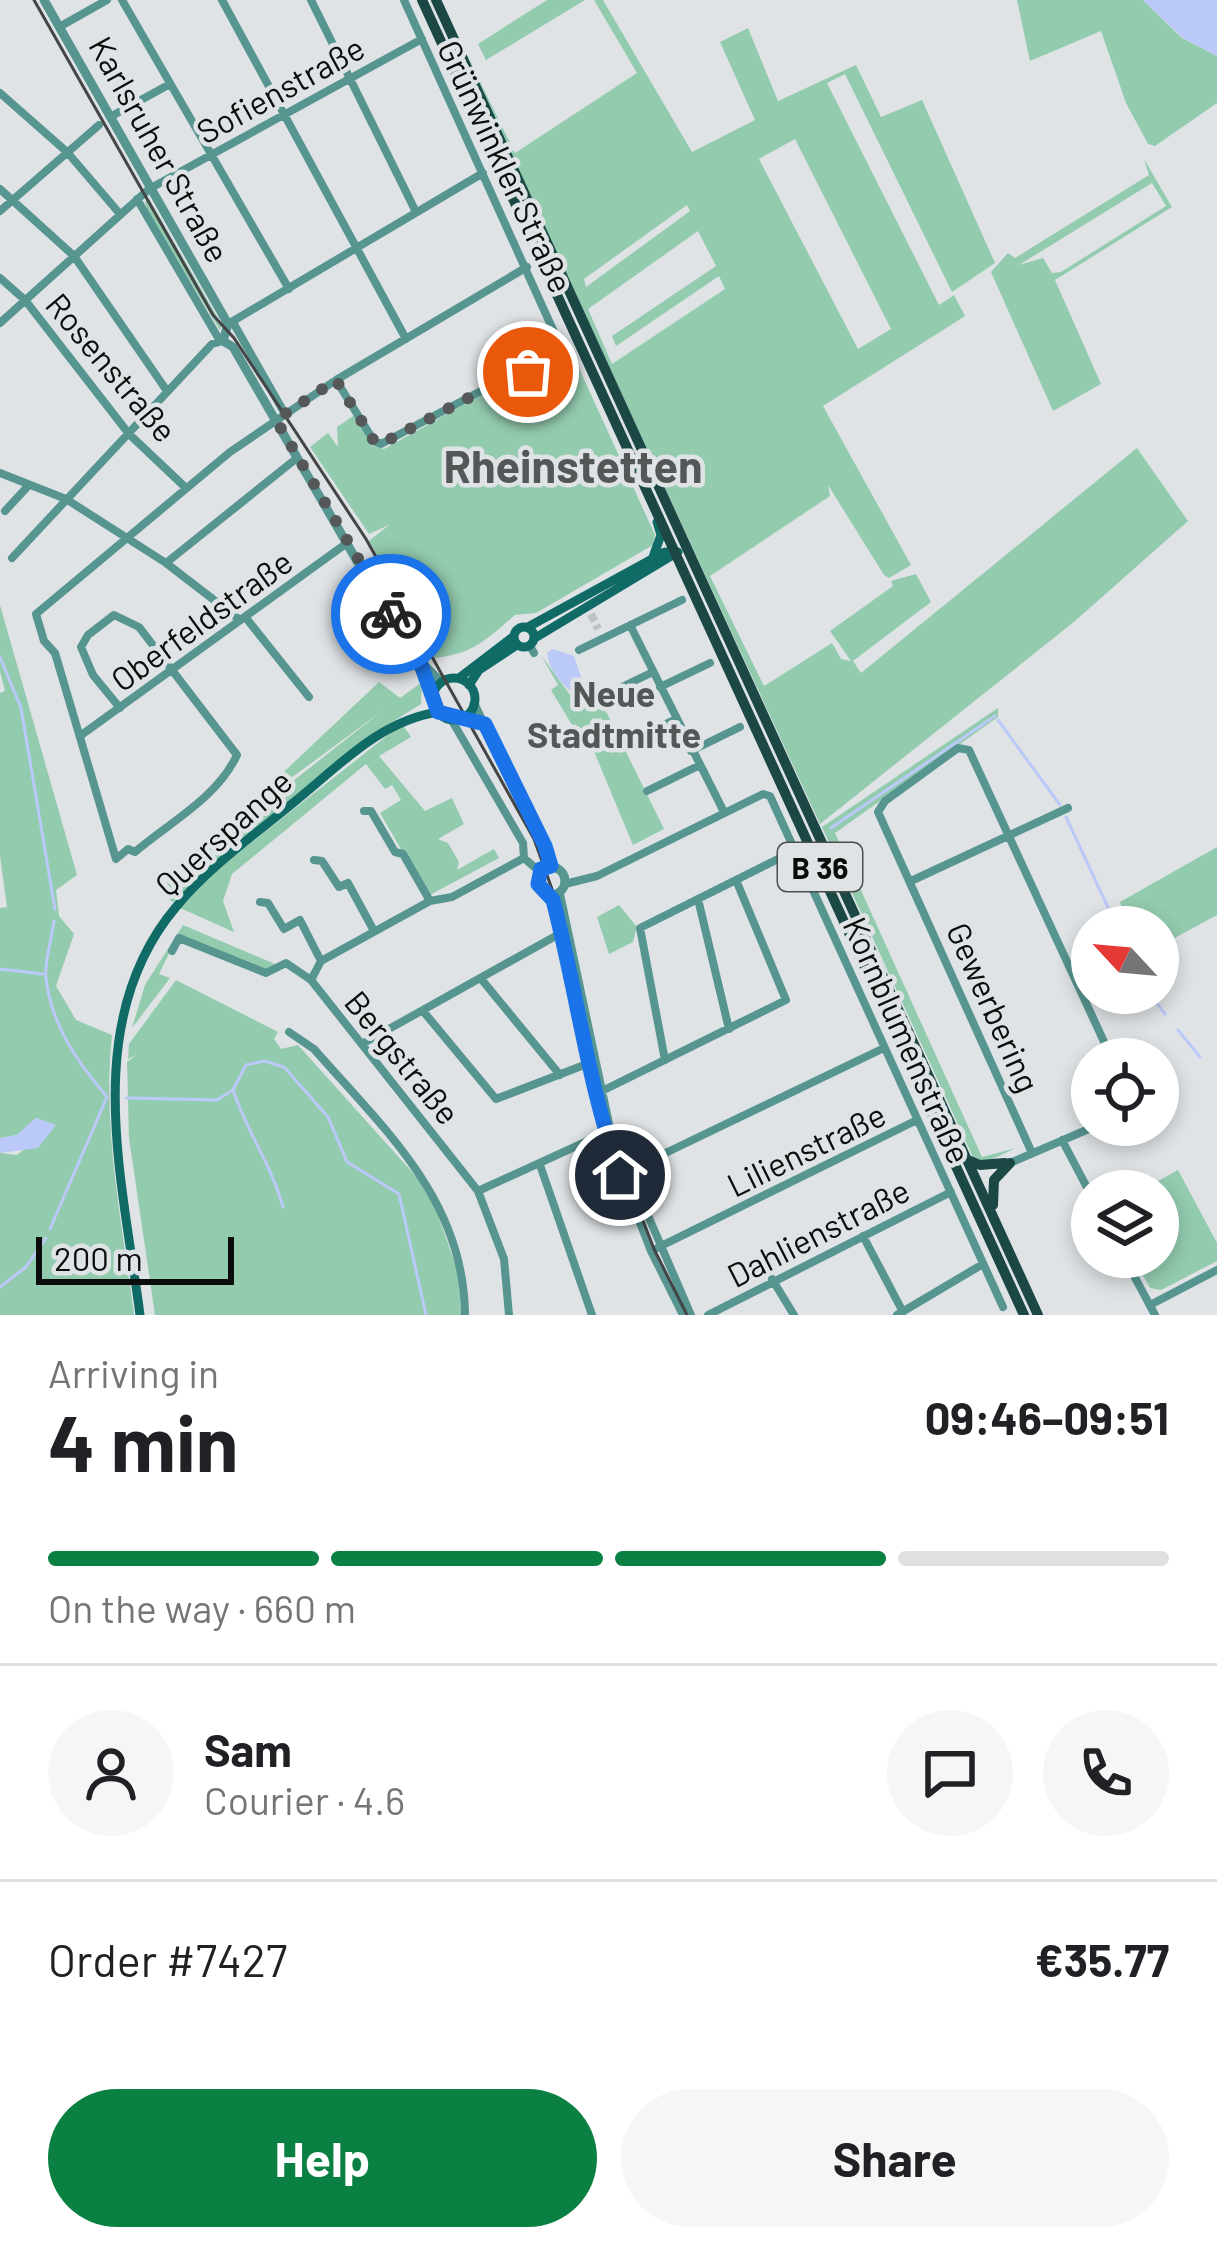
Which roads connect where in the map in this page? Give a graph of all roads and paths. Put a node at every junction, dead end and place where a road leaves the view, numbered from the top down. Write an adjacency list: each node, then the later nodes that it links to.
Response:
1 (44, 0): 9 (street, Karlsruher Straße)
2 (107, 0): 9 (street)
3 (122, 0): 12 (street)
4 (222, 0): 14 (street)
5 (311, 0): 11 (street)
6 (404, 0): 10 (street, Grünwinkler Straße)
7 (422, 0): 46 (main road, B 36)
8 (436, 0): 50 (main road, B 36)
9 (61, 26): 15 (street, Karlsruher Straße)
10 (422, 39): 11 (street, Sofienstraße); 19 (street, Grünwinkler Straße)
11 (350, 78): 14 (street, Sofienstraße); 25 (street)
12 (170, 84): 15 (street); 18 (street)
13 (0, 93): 17 (street)
14 (283, 115): 18 (street, Sofienstraße); 27 (street)
15 (110, 117): 21 (street, Karlsruher Straße)
16 (99, 125): 17 (street)
17 (67, 152): 23 (street); 26 (street)
18 (209, 156): 21 (street, Sofienstraße); 31 (street)
19 (483, 172): 25 (street); 29 (street, Grünwinkler Straße)
20 (0, 189): 23 (street)
21 (149, 189): 22 (street, Sofienstraße); 34 (street, Karlsruher Straße)
22 (137, 199): 26 (street, Sofienstraße); 36 (street, Karlsruher Straße)
23 (14, 200): 24 (street); 28 (street)
24 (0, 212)
25 (416, 212): 27 (street)
26 (120, 214): 28 (street, Sofienstraße)
27 (355, 247): 31 (street); 35 (street)
28 (74, 256): 32 (street, Sofienstraße); 38 (street)
29 (527, 267): 35 (street); 37 (street, Grünwinkler Straße)
30 (0, 278): 32 (street, Rosenstraße)
31 (289, 289): 34 (street)
32 (25, 300): 33 (street, Sofienstraße); 40 (street, Rosenstraße)
33 (0, 323)
34 (231, 324): 36 (street); 39 (street, Karlsruher Straße)
35 (406, 339): 37 (street)
36 (221, 341): 38 (street); 39 (street, Karlsruher Straße)
37 (336, 380): 39 (street)
38 (167, 391): 40 (street)
39 (281, 417): 41 (street); 44 (street)
40 (128, 434): 44 (street, Rosenstraße); 45 (street)
41 (298, 457): 49 (street); 53 (street)
42 (0, 473): 43 (street)
43 (30, 484): 45 (street); 47 (street)
44 (186, 488): 48 (street)
45 (66, 500): 48 (street); 51 (street)
46 (654, 505): 50 (main road, B 36); 52 (main road)
47 (5, 511)
48 (127, 538): 53 (street); 79 (street)
49 (348, 542): 56 (street, Oberfeldstraße); 60 (street)
50 (681, 550): 52 (main road); 55 (main road); 122 (main road, B 36); 127 (main road, B 36)
51 (12, 558)
52 (650, 560): 55 (main road)
53 (166, 563): 56 (street)
54 (682, 600): 57 (street)
55 (588, 606): 58 (main road); 58 (main road)
56 (243, 619): 62 (street, Oberfeldstraße); 68 (street)
57 (630, 625): 59 (street); 63 (street)
58 (526, 644): 65 (main road)
59 (579, 650)
60 (420, 662): 64 (street); 67 (street)
61 (710, 663): 66 (street)
62 (172, 670): 71 (street, Oberfeldstraße); 71 (street); 89 (street)
63 (653, 672): 66 (street); 69 (street)
64 (441, 682): 65 (main road); 67 (main road)
65 (464, 682): 70 (main road)
66 (660, 687): 76 (street)
67 (434, 696): 72 (main road); 74 (main road)
68 (308, 697)
69 (601, 697)
70 (474, 704): 73 (main road); 77 (street)
71 (120, 708): 79 (street, Oberfeldstraße)
72 (438, 712): 74 (main road); 75 (main road)
73 (466, 715): 75 (main road); 77 (street)
74 (413, 716): 140 (main road, Querspange)
75 (451, 719): 91 (street)
76 (676, 719): 80 (street); 81 (street)
77 (485, 724): 93 (street)
78 (740, 727): 81 (street)
79 (80, 736): 87 (street)
80 (624, 744)
81 (691, 751): 82 (street)
82 (698, 766): 83 (street); 86 (street)
83 (647, 791)
84 (1068, 808): 88 (street)
85 (364, 811): 99 (street)
86 (724, 812): 90 (street, Kornblumenstraße); 97 (street)
87 (110, 831): 89 (street); 89 (street)
88 (1009, 836): 96 (street); 96 (street, Gewerbering); 110 (street, Gewerbering)
89 (128, 849)
90 (796, 850): 95 (street); 112 (street, Kornblumenstraße)
91 (524, 858): 94 (street); 99 (street)
92 (314, 860): 101 (street)
93 (551, 866): 94 (street); 97 (street)
94 (540, 872): 97 (street)
95 (736, 880): 98 (street); 108 (street)
96 (911, 881): 121 (street, Gewerbering)
97 (558, 892): 102 (street); 114 (street)
98 (698, 898): 108 (street); 113 (street)
99 (430, 901): 101 (street)
100 (260, 902): 104 (street)
101 (374, 932): 104 (street)
102 (561, 933): 106 (street); 114 (street)
103 (172, 951): 105 (street, Bergstraße)
104 (321, 961): 105 (street)
105 (311, 980): 111 (street, Bergstraße)
106 (482, 980): 107 (street); 115 (street)
107 (423, 1011): 111 (street); 115 (street)
108 (729, 1030): 113 (street)
109 (289, 1032): 141 (street)
110 (1102, 1038)
111 (362, 1044): 128 (street, Bergstraße)
112 (884, 1048): 117 (street, Kornblumenstraße); 126 (street)
113 (665, 1060): 116 (street)
114 (595, 1061): 115 (street); 116 (street); 118 (street)
115 (560, 1075)
116 (602, 1091): 126 (street)
117 (917, 1120): 129 (street, Kornblumenstraße); 132 (street, Lilienstraße)
118 (605, 1133): 124 (street); 126 (street)
119 (1071, 1136): 120 (street)
120 (1062, 1140): 121 (street); 125 (street)
121 (1032, 1153): 123 (street)
122 (968, 1160): 123 (main road); 127 (main road, B 36)
123 (1010, 1163): 127 (main road); 130 (main road)
124 (540, 1165): 128 (street); 143 (street)
125 (1078, 1170)
126 (623, 1174): 132 (street)
127 (969, 1179): 130 (main road, B 36); 147 (main road, B 36)
128 (478, 1191): 142 (street, Bergstraße)
129 (951, 1192): 131 (street, Dahlienstraße); 133 (street, Kornblumenstraße)
130 (995, 1220): 147 (main road, B 36)
131 (863, 1236): 136 (street, Dahlienstraße); 139 (street)
132 (654, 1249): 144 (street)
133 (983, 1264): 137 (street, Kornblumenstraße); 139 (street)
134 (1217, 1270): 138 (street)
135 (1135, 1278): 138 (street)
136 (772, 1280): 145 (street, Dahlienstraße); 146 (street)
137 (1003, 1307)
138 (1153, 1310)
139 (900, 1313)
140 (140, 1315)
141 (465, 1315)
142 (508, 1315)
143 (592, 1315)
144 (687, 1315)
145 (708, 1315)
146 (794, 1315)
147 (1034, 1315)

